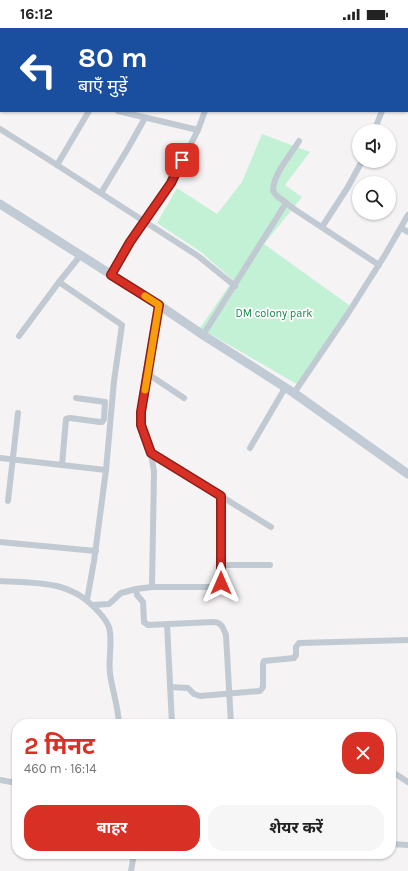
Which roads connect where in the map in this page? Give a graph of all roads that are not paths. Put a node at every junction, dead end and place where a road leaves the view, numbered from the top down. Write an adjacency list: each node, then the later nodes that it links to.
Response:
1 (88, 112): 10 (street)
2 (122, 112): 5 (street)
3 (205, 112): 8 (street)
4 (382, 112): 6 (street)
5 (145, 118): 8 (street); 12 (street)
6 (377, 124)
7 (0, 130): 10 (street)
8 (198, 130): 16 (street)
9 (299, 141): 13 (street)
10 (57, 165): 12 (street)
11 (358, 168): 17 (street)
12 (100, 193): 16 (street)
13 (286, 203): 17 (street); 24 (street)
14 (0, 204): 20 (street)
15 (408, 215): 18 (street)
16 (145, 222): 22 (street); 24 (street)
17 (322, 227): 21 (street)
18 (401, 228): 19 (street); 21 (street)
19 (408, 232)
20 (80, 256): 22 (street); 23 (street)
21 (379, 265): 30 (street)
22 (111, 275): 25 (street)
23 (59, 282): 26 (street); 39 (street)
24 (235, 286): 27 (street)
25 (159, 305): 27 (street); 28 (street)
26 (19, 336)
27 (203, 336): 29 (street)
28 (148, 374): 32 (street); 35 (street)
29 (285, 388): 30 (street); 34 (street)
30 (294, 393): 40 (street)
31 (76, 398): 38 (street)
32 (184, 398)
33 (18, 413): 37 (street)
34 (250, 448)
35 (151, 453): 41 (street); 49 (street)
36 (0, 458): 37 (street)
37 (13, 459): 38 (street); 42 (street)
38 (62, 465): 39 (street)
39 (106, 470): 45 (street)
40 (408, 474)
41 (221, 496): 43 (street); 46 (street)
42 (8, 501)
43 (271, 527)
44 (0, 542): 45 (street)
45 (96, 551): 51 (street)
46 (221, 565): 47 (street); 49 (street)
47 (270, 566)
48 (0, 580): 51 (street)
49 (152, 588): 50 (street)
50 (136, 590): 52 (street); 53 (street)
51 (87, 600): 52 (street)
52 (93, 605): 57 (street)
53 (167, 624): 55 (street); 56 (street)
54 (408, 640): 56 (street)
55 (170, 687): 56 (street); 58 (street)
56 (229, 694): 59 (street)
57 (119, 719)
58 (172, 719)
59 (231, 719)
60 (396, 774): 63 (street)
61 (0, 780): 62 (street)
62 (12, 782)
63 (408, 782)
64 (396, 844): 65 (street)
65 (408, 845)
66 (133, 859): 67 (street)
67 (131, 871)

